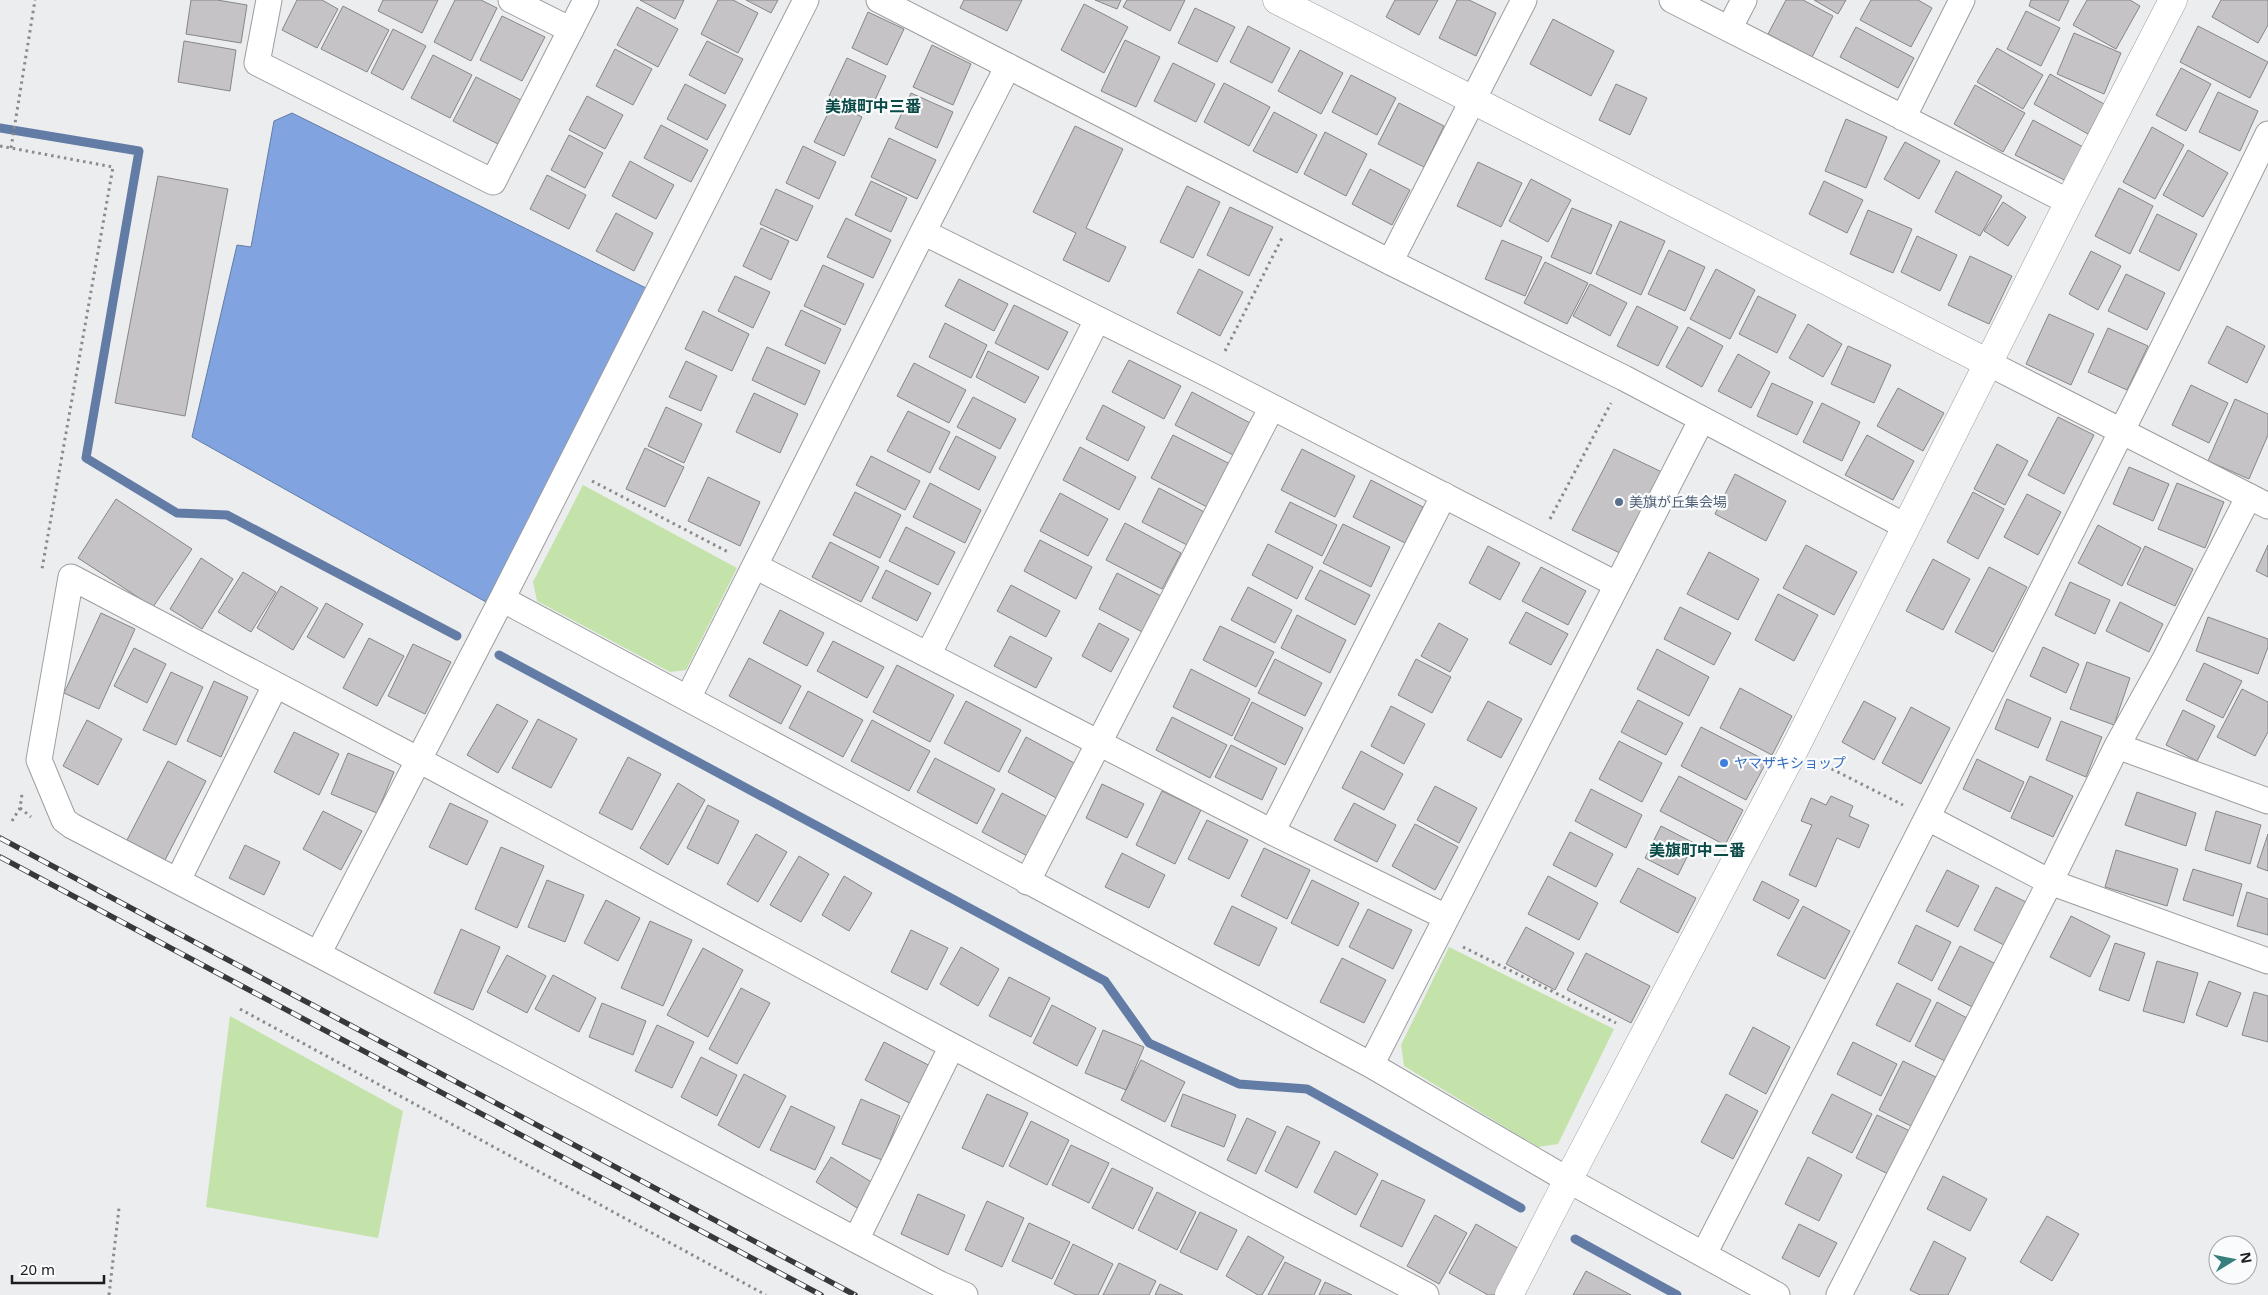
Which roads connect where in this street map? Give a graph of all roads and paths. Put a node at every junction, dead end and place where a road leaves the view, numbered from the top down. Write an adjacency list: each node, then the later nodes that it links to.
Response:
1 (35, 0): 20 (path)
2 (269, 0): 14 (street)
3 (511, 0): 14 (street)
4 (586, 0): 14 (street)
5 (806, 0): 40 (street)
6 (879, 0): 15 (street)
7 (1277, 0): 16 (street)
8 (1524, 0): 16 (street)
9 (1672, 0): 13 (street)
10 (1744, 0): 13 (street)
11 (1962, 0): 17 (street)
12 (2173, 0): 21 (street)
13 (1729, 29): 17 (street)
14 (571, 30)
15 (1008, 66): 22 (street); 23 (street)
16 (1474, 100): 24 (street); 26 (street)
17 (1903, 118): 21 (street)
18 (2268, 134): 31 (street)
19 (0, 146): 20 (path)
20 (11, 148): 38 (path)
21 (2069, 202): 26 (street)
22 (1295, 213): 24 (street); 27 (path)
23 (922, 232): 25 (street); 37 (street)
24 (1390, 262): 28 (street)
25 (1097, 320): 27 (street); 41 (street)
26 (1988, 363): 31 (street); 35 (street)
27 (1212, 376): 29 (street)
28 (1624, 378): 30 (street); 36 (path)
29 (1272, 408): 33 (street); 44 (street)
30 (1702, 419): 35 (street); 39 (street)
31 (2122, 432): 34 (street); 50 (street)
32 (591, 481): 37 (path)
33 (1444, 495): 36 (street); 52 (street)
34 (2258, 501): 45 (street)
35 (1905, 526): 46 (street)
36 (1537, 544): 39 (street)
37 (755, 566): 41 (street); 43 (street)
38 (41, 575)
39 (1616, 584): 56 (street)
40 (502, 599): 43 (street); 47 (street)
41 (928, 655): 44 (street)
42 (275, 686): 47 (street); 53 (street); 53 (street)
43 (688, 698): 54 (street)
44 (1098, 744): 52 (street); 54 (street)
45 (2116, 746): 49 (street); 55 (street)
46 (1794, 750): 50 (path); 63 (street)
47 (419, 760): 57 (street); 61 (street)
48 (19, 787): 51 (path)
49 (2268, 801)
50 (1928, 818): 55 (street); 66 (street)
51 (12, 822)
52 (1272, 832): 56 (street)
53 (178, 880): 57 (street)
54 (1027, 882): 62 (street)
55 (2050, 882): 58 (street); 73 (street)
56 (1442, 926): 60 (path); 62 (street)
57 (318, 954): 65 (street)
58 (2268, 961)
59 (240, 1009): 68 (path)
60 (1622, 1025)
61 (952, 1046): 65 (street); 70 (street)
62 (1371, 1065): 63 (street)
63 (1568, 1180): 66 (street); 71 (street)
64 (119, 1208): 67 (path)
65 (856, 1240): 69 (street)
66 (1704, 1254): 72 (street)
67 (108, 1295)
68 (766, 1295)
69 (965, 1295)
70 (1426, 1295)
71 (1510, 1295)
72 (1777, 1295)
73 (1839, 1295)

